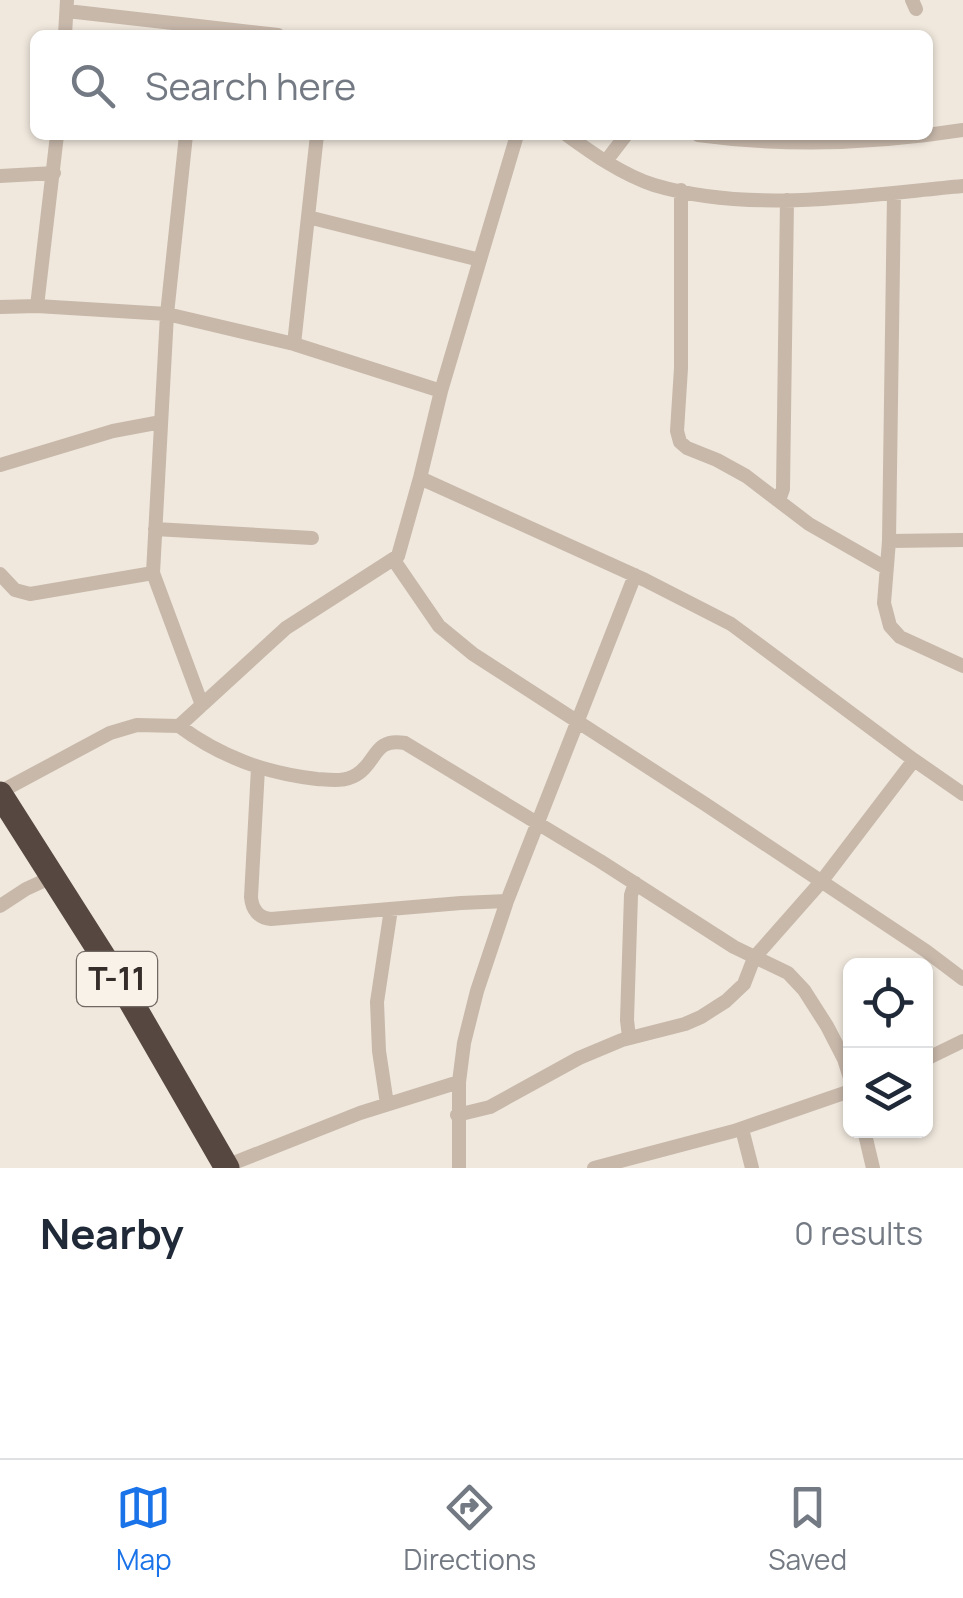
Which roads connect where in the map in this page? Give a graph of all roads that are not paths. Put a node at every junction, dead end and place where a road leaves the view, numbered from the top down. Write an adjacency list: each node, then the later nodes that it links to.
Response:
1 (67, 5): 2 (street); 3 (street)
2 (65, 30)
3 (196, 30)
4 (963, 130): 5 (street)
5 (933, 133)
6 (57, 140): 15 (street)
7 (185, 140): 25 (street)
8 (316, 140): 21 (street)
9 (515, 140): 22 (street)
10 (574, 140): 14 (street)
11 (622, 140): 14 (street)
12 (754, 140): 13 (street)
13 (876, 140)
14 (606, 161): 18 (street)
15 (54, 173): 16 (street); 24 (street)
16 (0, 176)
17 (963, 186): 19 (street)
18 (681, 190): 20 (street); 31 (street)
19 (894, 193): 20 (street); 35 (street)
20 (787, 200): 31 (street)
21 (308, 217): 22 (street); 26 (street)
22 (480, 260): 27 (street)
23 (0, 306): 24 (street)
24 (37, 306): 25 (street)
25 (167, 314): 26 (street); 28 (street)
26 (294, 344): 27 (street)
27 (441, 391): 30 (street)
28 (161, 422): 29 (street); 32 (street)
29 (0, 464)
30 (420, 478): 36 (street); 40 (street)
31 (779, 500): 37 (street)
32 (155, 529): 33 (street); 39 (street)
33 (312, 538)
34 (963, 540): 35 (street)
35 (889, 541): 37 (street)
36 (393, 559): 42 (street); 43 (street)
37 (886, 568): 41 (street)
38 (0, 574): 39 (street)
39 (153, 574): 42 (street)
40 (635, 575): 43 (street); 45 (street)
41 (963, 666)
42 (202, 705): 44 (street)
43 (578, 722): 49 (street); 51 (street)
44 (178, 726): 46 (street); 47 (street)
45 (914, 760): 48 (street); 51 (street)
46 (258, 768): 49 (street); 55 (street)
47 (0, 793): 50 (highway, T-11)
48 (963, 794)
49 (536, 822): 52 (street); 53 (street)
50 (52, 877): 54 (street); 69 (highway, T-11)
51 (821, 882): 56 (street); 57 (street)
52 (635, 883): 56 (street); 58 (street)
53 (507, 901): 55 (street); 62 (street)
54 (0, 906)
55 (391, 910): 64 (street)
56 (754, 958): 58 (street); 61 (street)
57 (963, 979)
58 (628, 1038): 65 (street)
59 (963, 1041): 60 (street)
60 (933, 1056)
61 (843, 1060)
62 (458, 1082): 64 (street); 65 (street)
63 (843, 1093): 66 (street)
64 (387, 1104): 69 (street)
65 (457, 1115): 70 (street)
66 (742, 1129): 68 (street); 72 (street)
67 (866, 1138): 73 (street)
68 (614, 1166): 71 (street)
69 (227, 1167)
70 (459, 1168)
71 (594, 1168)
72 (752, 1168)
73 (873, 1168)

